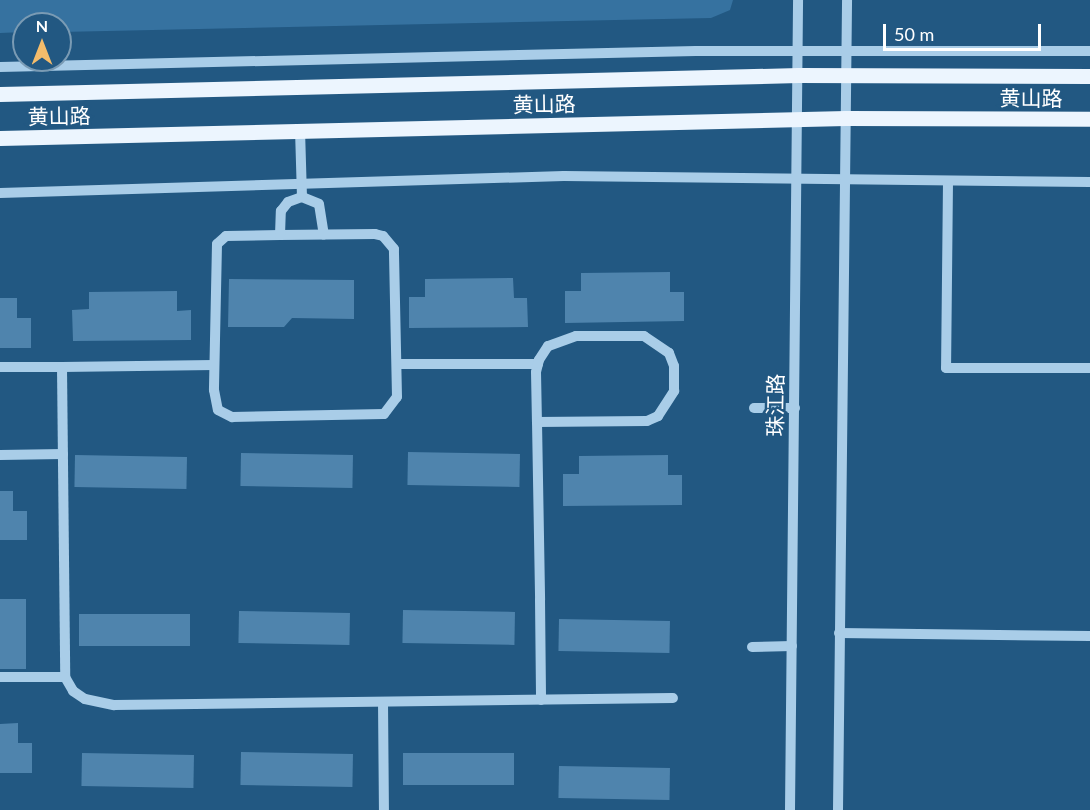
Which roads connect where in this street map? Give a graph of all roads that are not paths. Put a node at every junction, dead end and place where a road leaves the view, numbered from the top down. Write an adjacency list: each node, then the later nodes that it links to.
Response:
1 (798, 0): 3 (street, 珠江路)
2 (847, 0): 4 (street)
3 (798, 50): 4 (street); 6 (street); 7 (street, 珠江路)
4 (846, 50): 5 (street); 8 (street)
5 (1090, 51)
6 (0, 67)
7 (799, 75): 8 (main road, 黄山路); 10 (main road, 黄山路); 12 (street, 珠江路)
8 (846, 75): 9 (main road, 黄山路); 11 (street)
9 (1090, 76)
10 (0, 94)
11 (846, 118): 12 (main road, 黄山路); 13 (main road, 黄山路); 17 (street)
12 (799, 119): 14 (main road, 黄山路); 16 (street, 珠江路)
13 (1090, 119)
14 (300, 130): 15 (main road, 黄山路); 20 (street)
15 (0, 138)
16 (798, 180): 17 (street); 20 (street); 32 (street, 珠江路)
17 (845, 182): 18 (street); 36 (street)
18 (948, 182): 19 (street); 30 (street)
19 (1090, 182)
20 (302, 186): 21 (street); 22 (street)
21 (0, 193)
22 (302, 197): 23 (street); 24 (street)
23 (280, 235): 24 (street); 27 (street)
24 (324, 235): 25 (street)
25 (398, 364): 26 (street); 27 (street)
26 (538, 364): 33 (street); 33 (street)
27 (214, 365): 29 (street)
28 (0, 367): 29 (street)
29 (62, 367): 34 (street)
30 (1090, 368)
31 (754, 408): 32 (street)
32 (795, 408): 38 (street, 珠江路)
33 (537, 422): 43 (street)
34 (63, 454): 35 (street); 41 (street)
35 (0, 455)
36 (839, 633): 37 (street); 47 (street)
37 (1090, 636)
38 (792, 646): 39 (street); 46 (street, 珠江路)
39 (752, 647)
40 (0, 677): 41 (street)
41 (65, 677): 44 (street)
42 (673, 698): 43 (street)
43 (541, 700): 44 (street)
44 (383, 702): 45 (street)
45 (384, 810)
46 (789, 810)
47 (838, 810)

